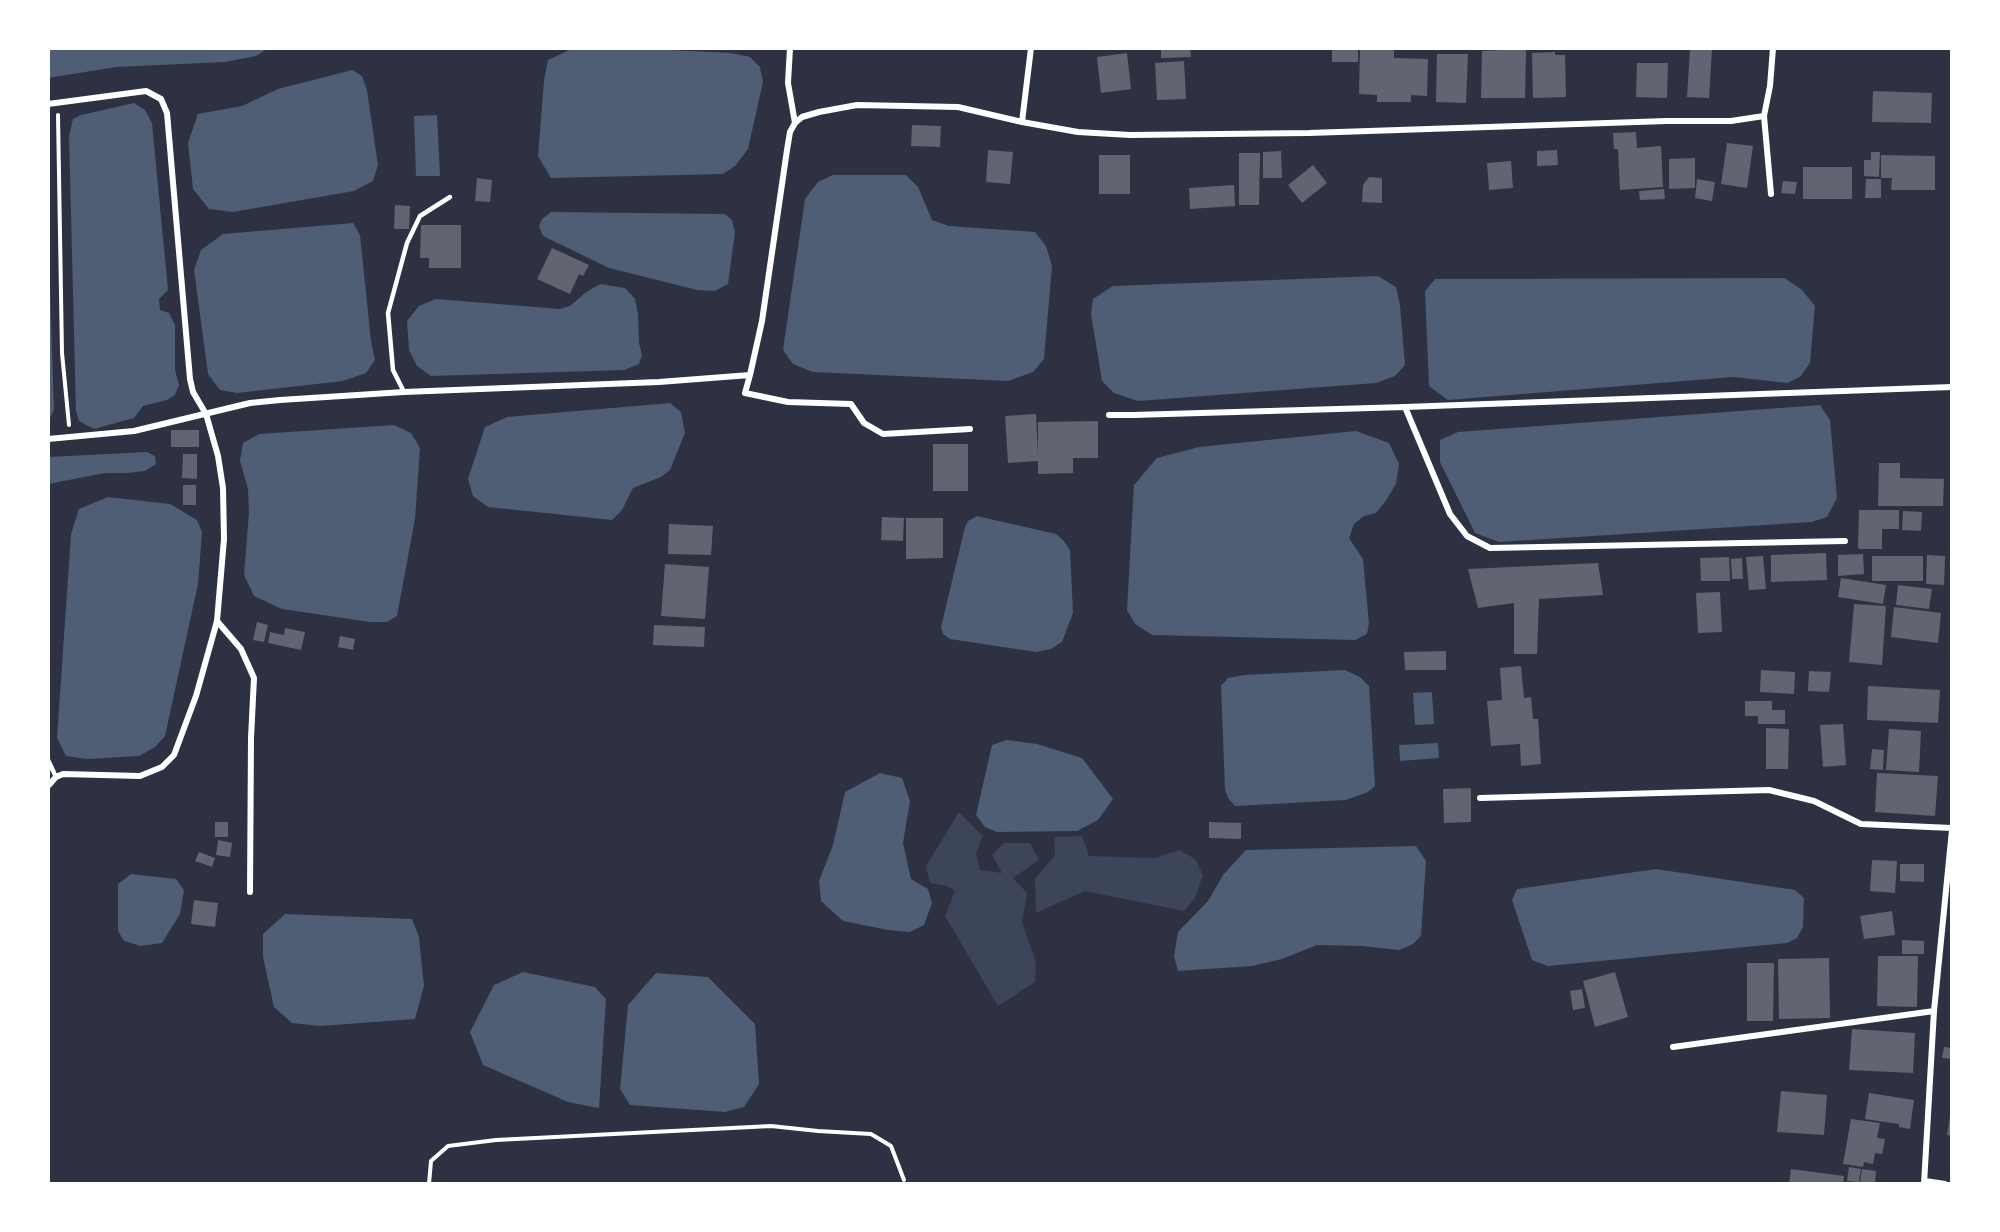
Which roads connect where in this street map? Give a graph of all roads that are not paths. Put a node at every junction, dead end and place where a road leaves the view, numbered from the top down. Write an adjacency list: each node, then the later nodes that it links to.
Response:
1 (790, 48): 7 (street)
2 (1031, 48): 6 (street)
3 (1773, 48): 5 (street)
4 (48, 104): 14 (street)
5 (1764, 116): 6 (street); 8 (street)
6 (1022, 122): 7 (street)
7 (795, 123): 10 (street)
8 (1772, 194)
9 (450, 197): 12 (lane)
10 (750, 375): 12 (street); 16 (street)
11 (1952, 387): 13 (street)
12 (404, 392): 14 (street)
13 (1405, 406): 15 (street); 18 (street)
14 (206, 414): 17 (street); 19 (street)
15 (1109, 415)
16 (970, 429)
17 (48, 439)
18 (1845, 541)
19 (218, 621): 21 (street); 25 (street)
20 (48, 760): 21 (lane)
21 (56, 777): 22 (street)
22 (48, 786)
23 (1480, 798): 24 (street)
24 (1952, 829): 26 (street)
25 (250, 892)
26 (1934, 1011): 27 (street); 28 (street)
27 (1673, 1047)
28 (1925, 1183): 29 (street)
29 (1945, 1184)

